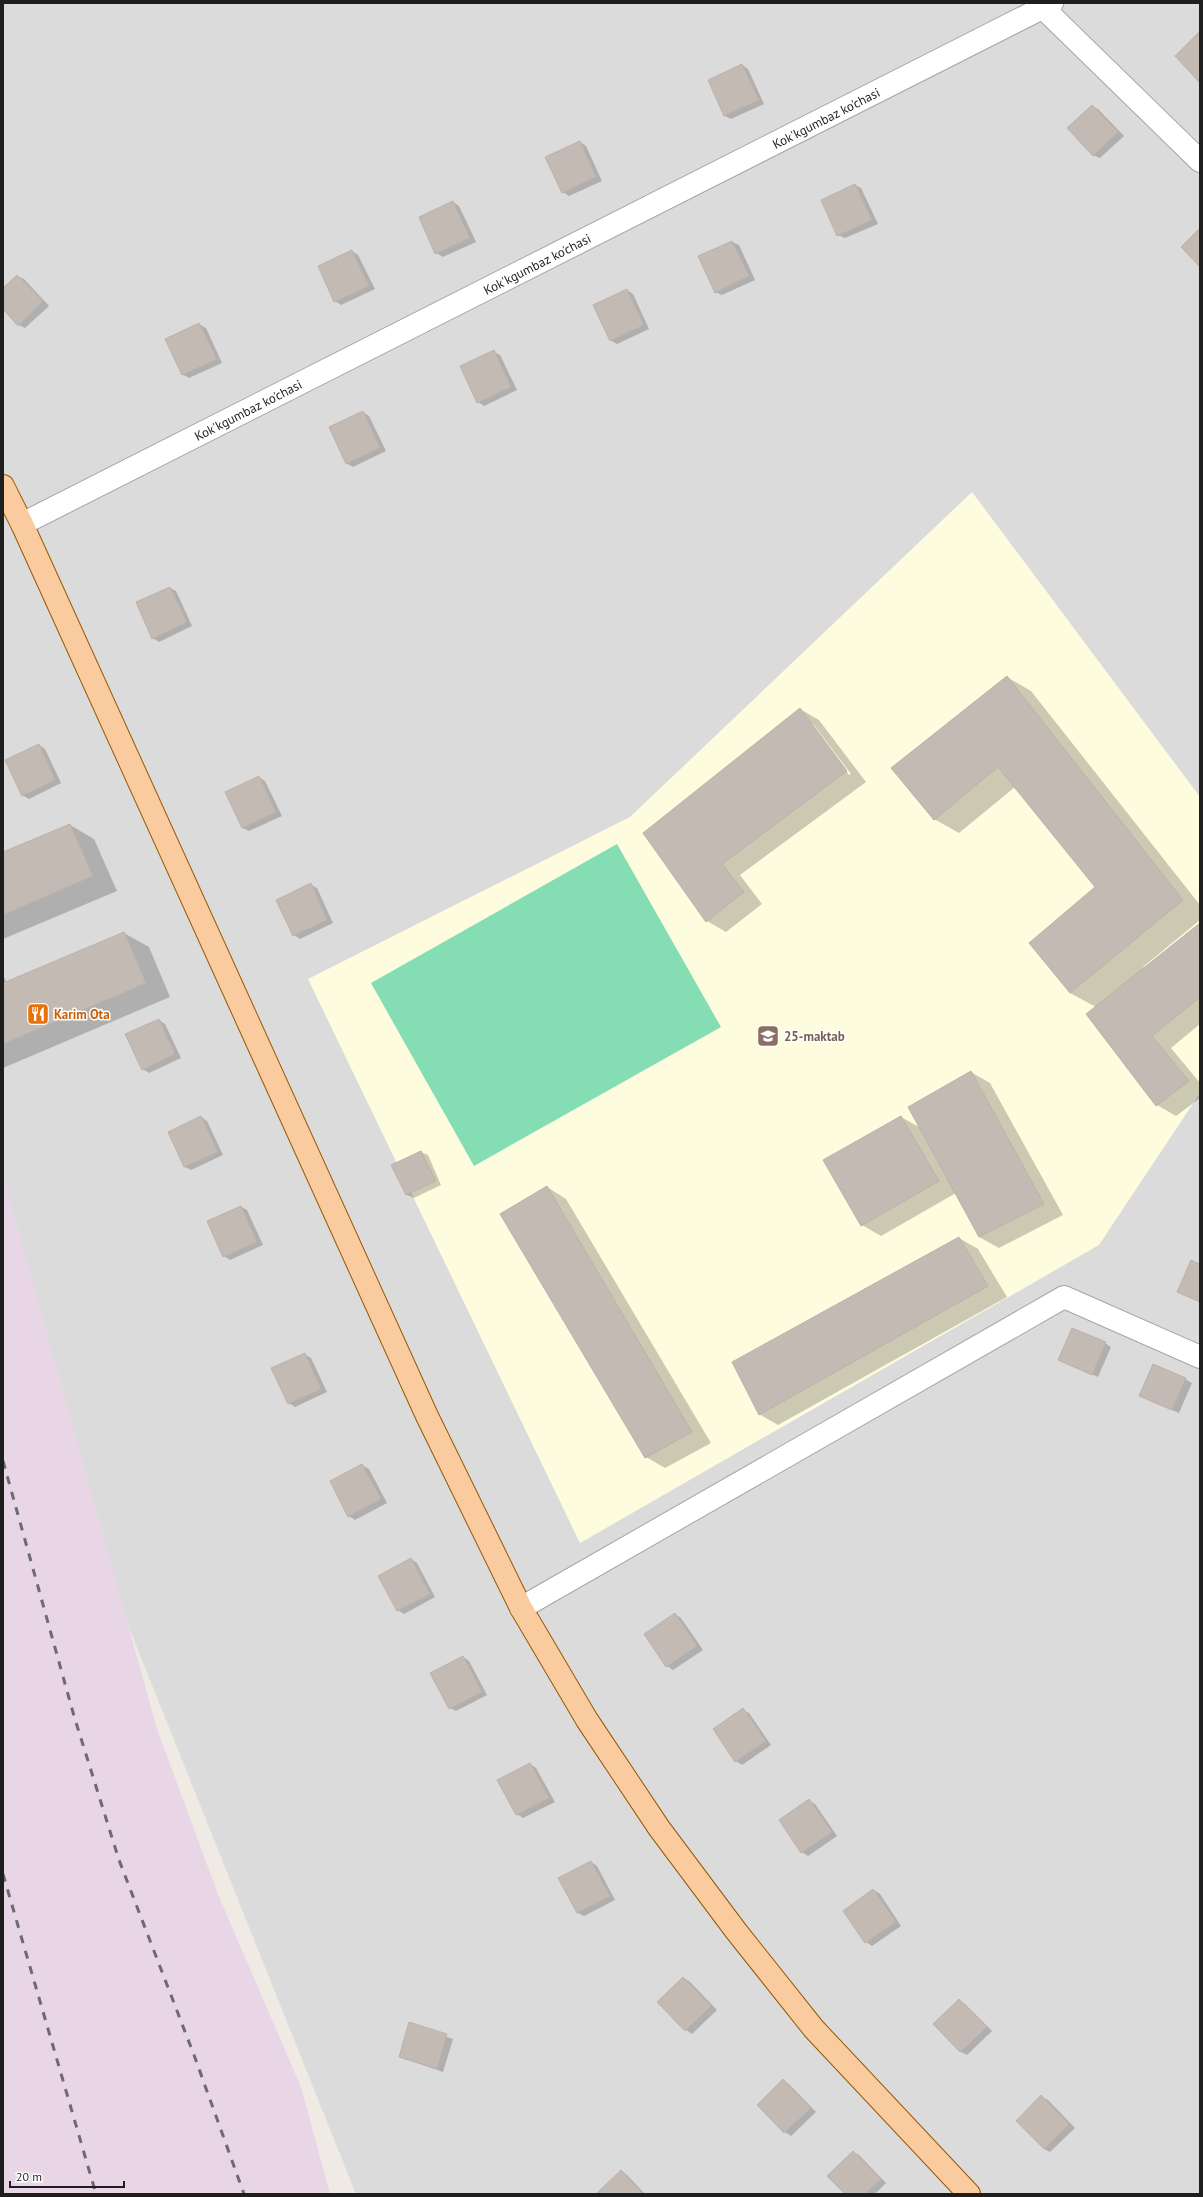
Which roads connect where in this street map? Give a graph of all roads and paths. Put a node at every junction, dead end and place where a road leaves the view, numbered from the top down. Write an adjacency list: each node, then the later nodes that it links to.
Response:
1 (1044, 5): 2 (street); 4 (street, Kok'kgumbaz ko'chasi)
2 (1200, 161)
3 (3, 486): 4 (main road)
4 (22, 524): 6 (main road)
5 (1200, 1357): 6 (street)
6 (521, 1608): 7 (main road)
7 (969, 2194)

